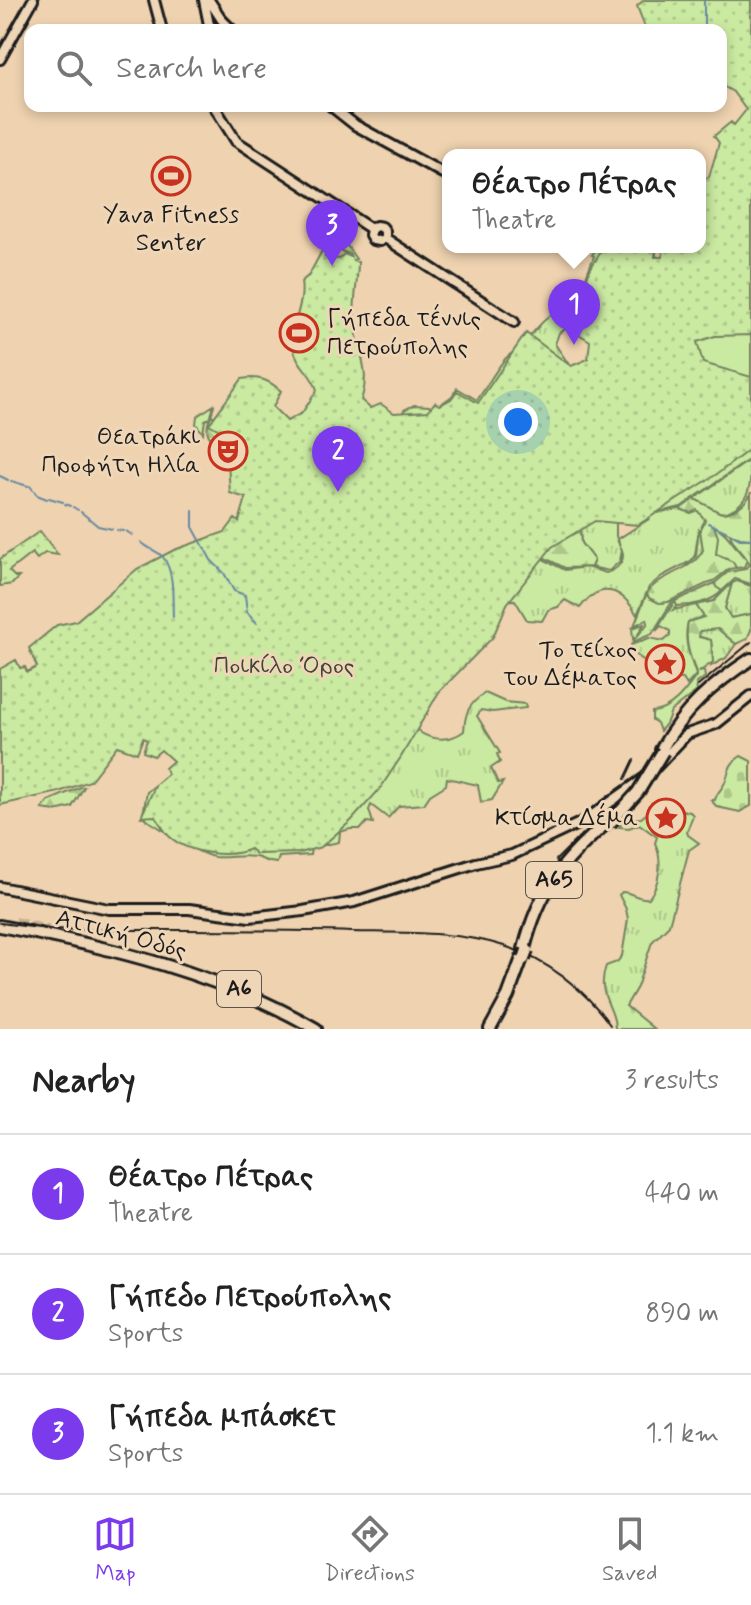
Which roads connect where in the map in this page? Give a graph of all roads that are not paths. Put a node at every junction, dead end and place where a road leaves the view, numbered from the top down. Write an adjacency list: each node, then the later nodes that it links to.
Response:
1 (32, 0): 7 (main road); 7 (main road)
2 (154, 0): 4 (main road)
3 (207, 0): 5 (main road); 6 (main road)
4 (160, 24)
5 (209, 24)
6 (226, 24)
7 (0, 57)
8 (218, 112): 11 (main road)
9 (341, 112): 10 (main road)
10 (442, 171)
11 (514, 322)
12 (751, 660): 20 (highway, Α65, bridge)
13 (751, 694): 15 (main road); 15 (main road)
14 (0, 887): 15 (main road)
15 (345, 903)
16 (0, 919): 17 (highway)
17 (15, 922)
18 (0, 926): 24 (highway, Αττική Οδός / Α6)
19 (48, 930): 25 (highway, Αττική Οδός / Α6)
20 (524, 954): 21 (highway, Α65); 23 (highway, Α65)
21 (520, 980): 23 (highway); 26 (highway, Α65)
22 (504, 987): 26 (highway)
23 (505, 1008): 26 (highway, Α65)
24 (316, 1029)
25 (323, 1029)
26 (488, 1029)

